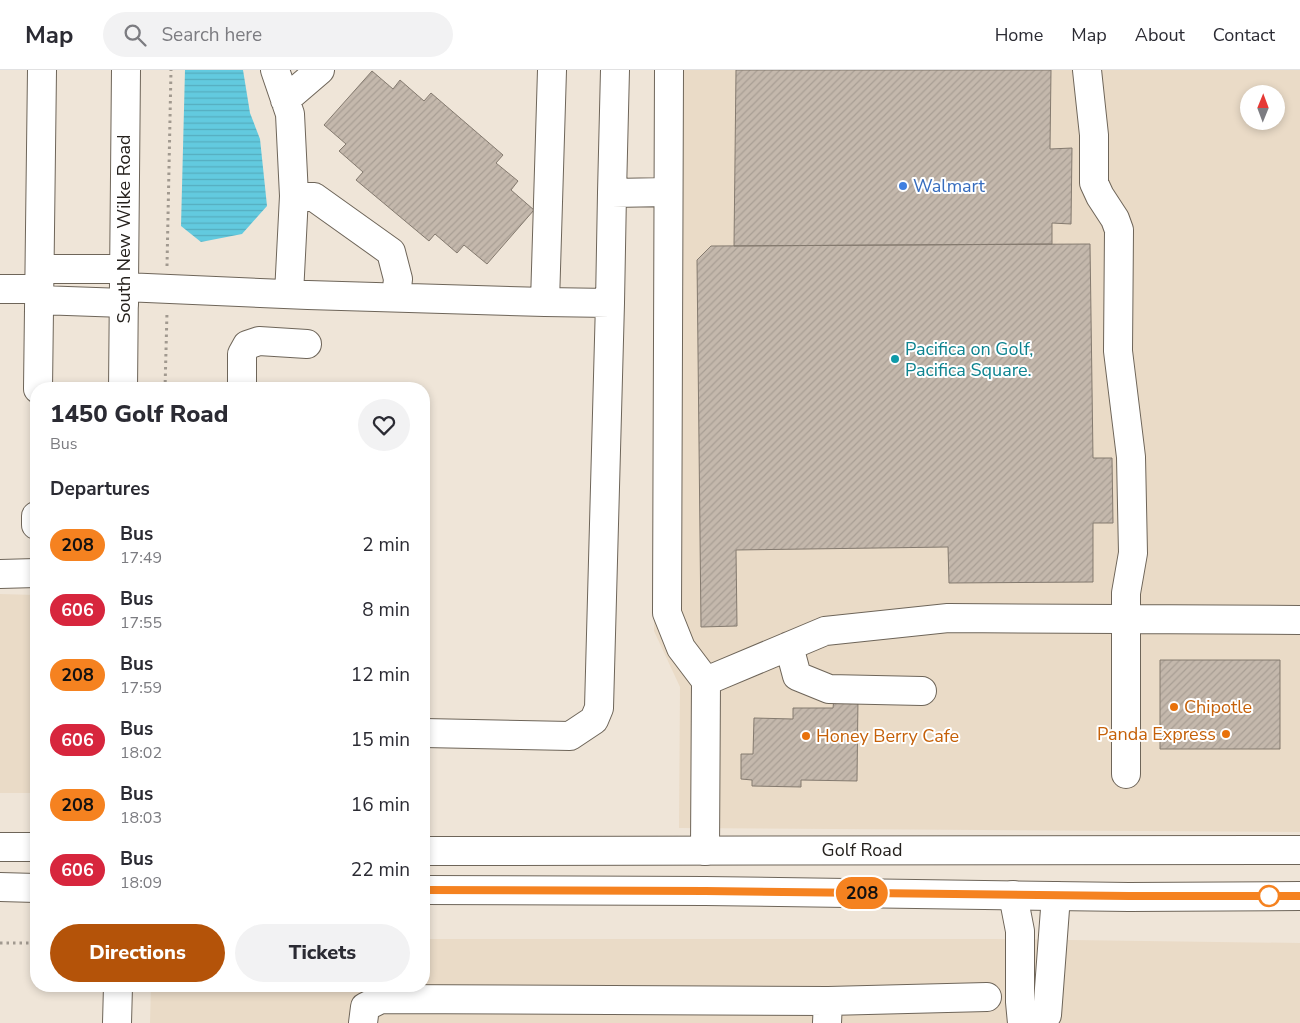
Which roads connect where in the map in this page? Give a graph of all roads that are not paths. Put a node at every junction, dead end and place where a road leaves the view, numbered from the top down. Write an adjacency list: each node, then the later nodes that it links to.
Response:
1 (42, 70): 13 (main road)
2 (126, 70): 14 (main road, South New Wilke Road)
3 (274, 70): 9 (main road)
4 (320, 70): 9 (main road)
5 (552, 70): 18 (main road)
6 (614, 70): 11 (main road)
7 (669, 70): 10 (main road)
8 (1087, 70): 26 (main road)
9 (285, 100): 12 (main road)
10 (668, 192): 11 (main road); 29 (main road)
11 (612, 193): 19 (main road)
12 (294, 196): 16 (main road); 17 (main road)
13 (39, 286): 14 (main road); 15 (main road); 21 (main road)
14 (124, 286): 16 (main road); 22 (main road, South New Wilke Road)
15 (0, 288)
16 (289, 294): 17 (main road)
17 (396, 297): 18 (main road)
18 (545, 302): 19 (main road)
19 (610, 303): 31 (main road)
20 (307, 344): 23 (main road)
21 (38, 382)
22 (123, 382)
23 (242, 382)
24 (30, 573): 25 (main road)
25 (0, 574)
26 (1127, 619): 27 (main road); 28 (main road); 32 (main road)
27 (1300, 620)
28 (789, 646): 29 (main road); 30 (main road)
29 (706, 681): 37 (main road)
30 (922, 691)
31 (430, 733)
32 (1126, 774)
33 (0, 847): 34 (main road)
34 (30, 847)
35 (1300, 850): 37 (main road, Golf Road)
36 (430, 851): 37 (main road, Golf Road)
37 (705, 851)
38 (0, 887): 39 (main road)
39 (30, 888)
40 (430, 890): 41 (main road)
41 (1014, 895): 42 (main road); 49 (main road)
42 (1056, 896): 43 (main road); 50 (main road)
43 (1300, 896)
44 (118, 992): 47 (main road)
45 (987, 998): 46 (main road)
46 (827, 1012): 48 (main road)
47 (117, 1023)
48 (363, 1023)
49 (1022, 1023)
50 (1041, 1023)

